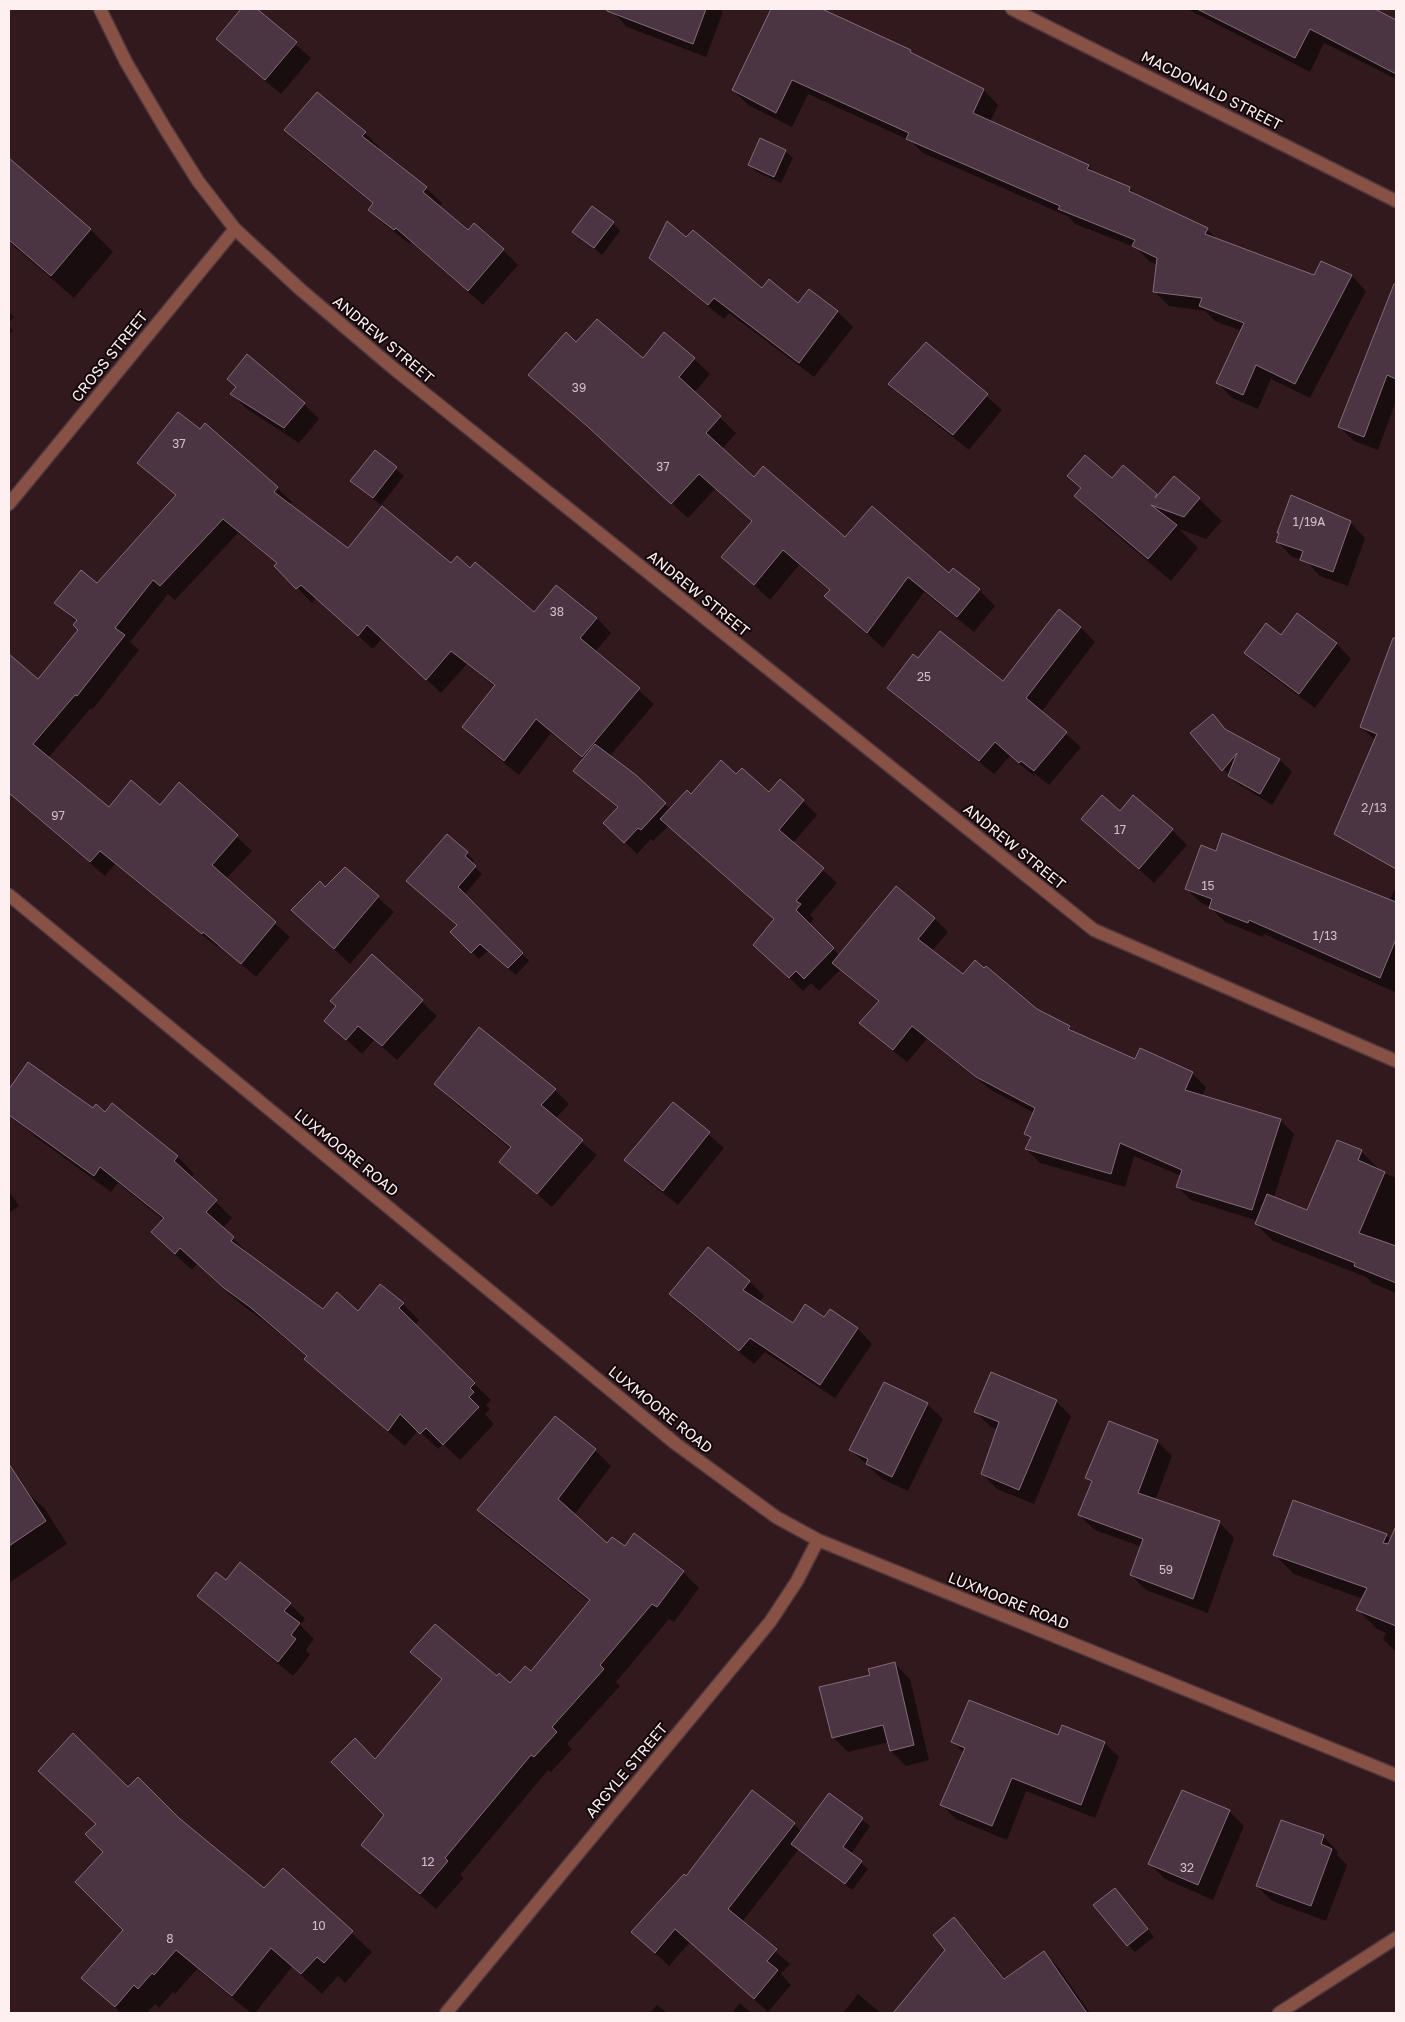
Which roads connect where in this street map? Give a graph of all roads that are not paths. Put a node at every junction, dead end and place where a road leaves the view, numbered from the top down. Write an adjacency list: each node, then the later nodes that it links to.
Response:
1 (100, 9): 4 (street, ANDREW STREET)
2 (1012, 9): 3 (street, MACDONALD STREET)
3 (1396, 201)
4 (234, 228): 5 (street, CROSS STREET); 7 (street, ANDREW STREET)
5 (9, 504)
6 (9, 895): 8 (street, LUXMOORE ROAD)
7 (1396, 1061)
8 (818, 1540): 9 (street, LUXMOORE ROAD); 11 (street, ARGYLE STREET)
9 (1396, 1776)
10 (1396, 1938): 12 (street)
11 (446, 2013)
12 (1280, 2013)

